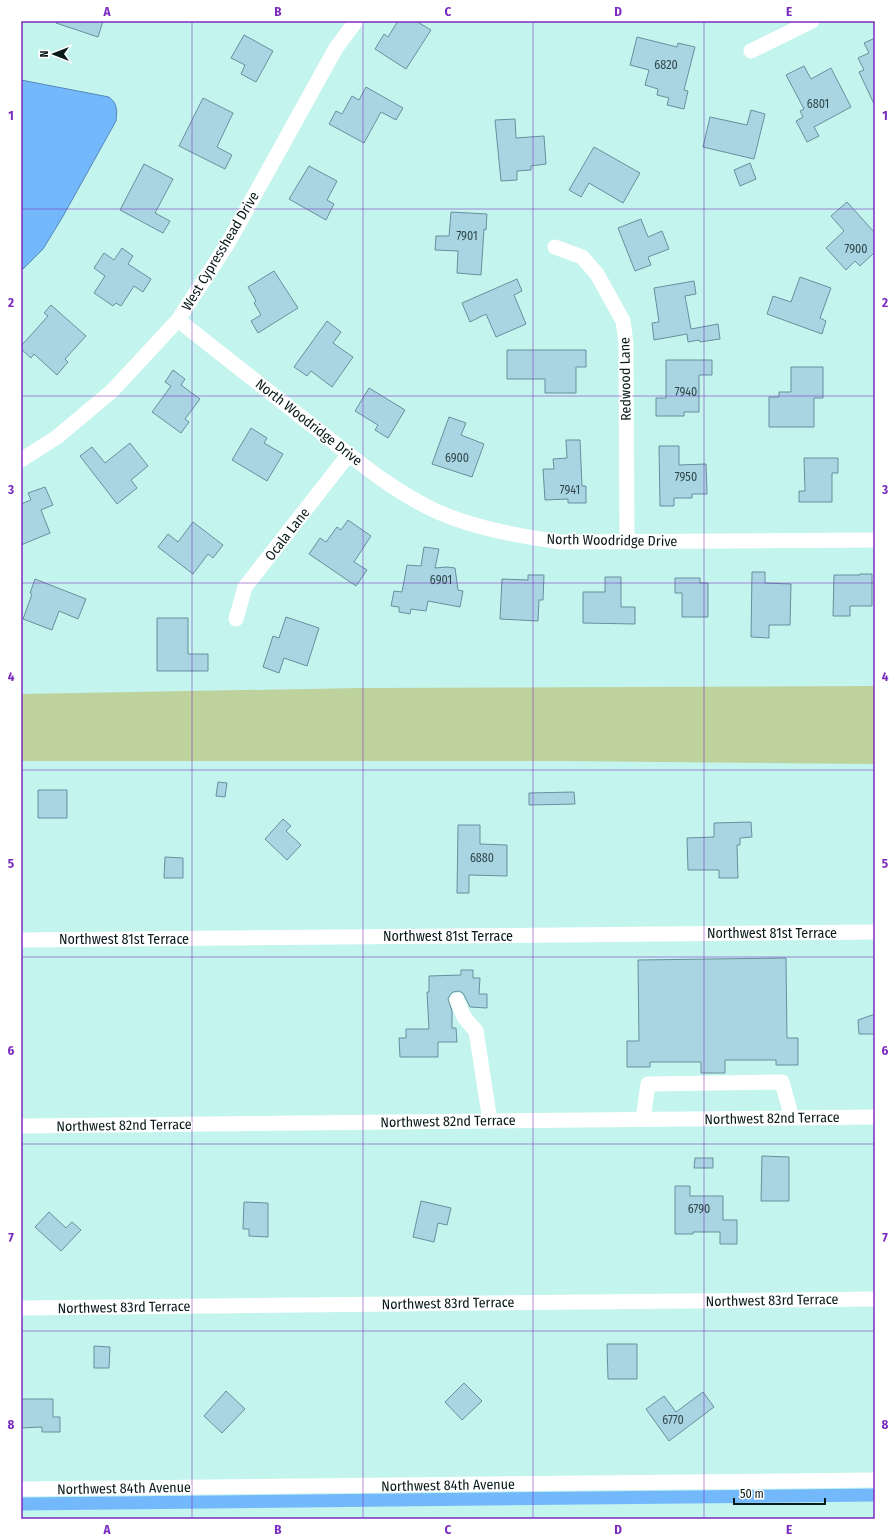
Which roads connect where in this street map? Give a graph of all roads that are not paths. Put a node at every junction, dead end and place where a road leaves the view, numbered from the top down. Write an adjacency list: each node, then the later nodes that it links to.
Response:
1 (356, 21): 5 (street, West Cypresshead Drive)
2 (812, 21): 3 (street)
3 (751, 51)
4 (555, 247): 9 (street, Redwood Lane)
5 (178, 320): 6 (street, North Woodridge Drive); 7 (street, West Cypresshead Drive)
6 (349, 454): 9 (street, North Woodridge Drive); 10 (street, Ocala Lane)
7 (21, 460)
8 (875, 540): 9 (street, North Woodridge Drive)
9 (627, 542)
10 (236, 619)
11 (875, 932): 12 (street, Northwest 81st Terrace)
12 (21, 940)
13 (457, 1000): 17 (street)
14 (875, 1117): 15 (street, Northwest 82nd Terrace)
15 (792, 1118): 16 (street, Northwest 82nd Terrace); 16 (street)
16 (643, 1119): 17 (street, Northwest 82nd Terrace)
17 (490, 1121): 18 (street, Northwest 82nd Terrace)
18 (21, 1126)
19 (875, 1299): 20 (street, Northwest 83rd Terrace)
20 (21, 1308)
21 (875, 1480): 22 (street, Northwest 84th Avenue)
22 (21, 1489)

